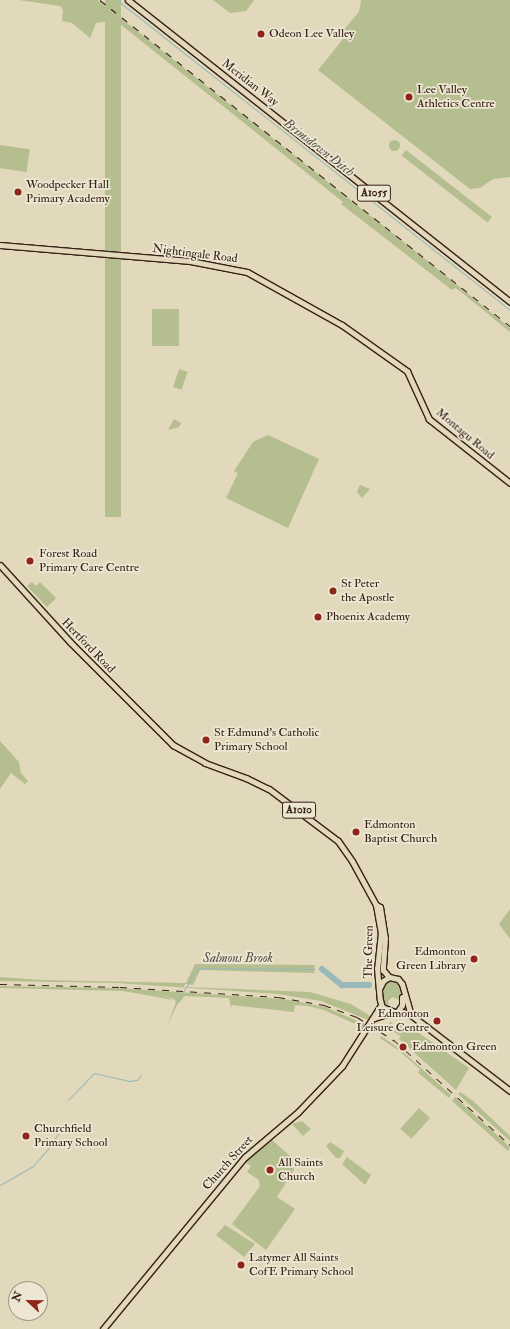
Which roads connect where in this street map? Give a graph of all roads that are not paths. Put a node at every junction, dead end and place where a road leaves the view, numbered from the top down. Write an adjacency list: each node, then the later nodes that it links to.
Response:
1 (128, 0): 3 (main road, Meridian Way / A1055)
2 (0, 245): 4 (main road, Nightingale Road)
3 (510, 302)
4 (407, 371): 5 (main road, Montagu Road)
5 (510, 483)
6 (0, 565): 7 (main road, Hertford Road / A1010)
7 (356, 869): 8 (main road, The Green / A1010)
8 (376, 905): 9 (main road, The Green / A1010); 10 (main road, The Green / A1010)
9 (389, 977): 10 (main road); 11 (main road, The Green / A1010)
10 (379, 989): 12 (main road, The Green / A1010)
11 (403, 994): 13 (main road); 14 (main road, A1010)
12 (381, 1005): 13 (main road); 15 (main road, Church Street)
13 (396, 1011): 14 (main road); 15 (main road)
14 (411, 1015): 16 (main road)
15 (374, 1018): 17 (main road, Church Street)
16 (510, 1091)
17 (103, 1329)

